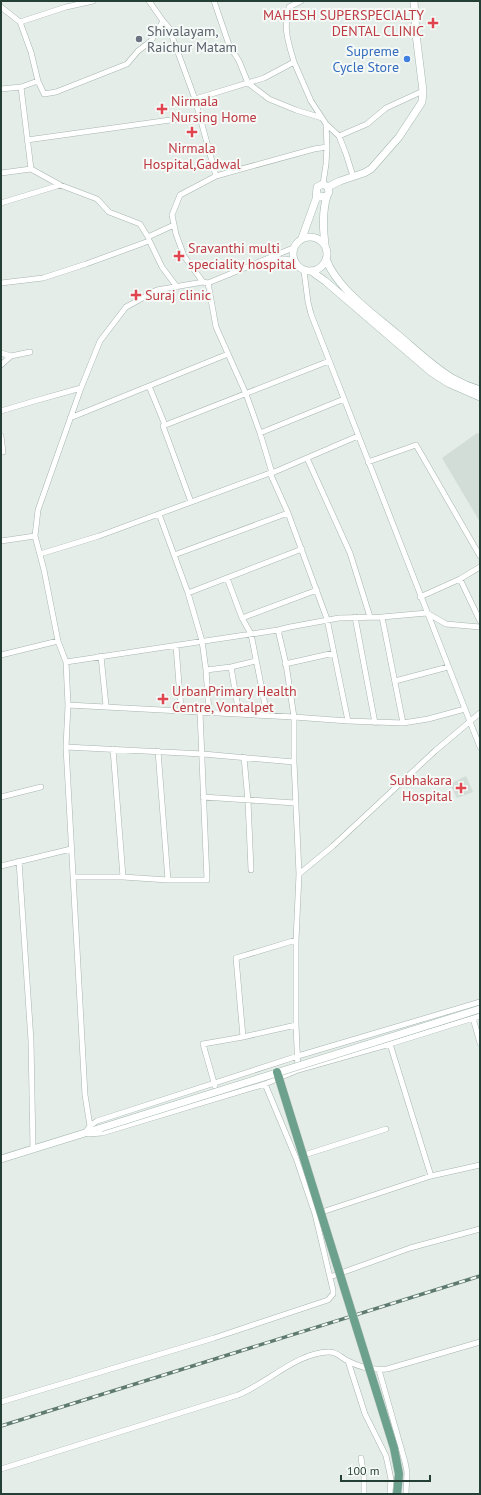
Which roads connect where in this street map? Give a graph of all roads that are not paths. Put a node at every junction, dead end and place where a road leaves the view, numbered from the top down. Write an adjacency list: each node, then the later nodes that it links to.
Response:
1 (93, 1): 8 (street)
2 (149, 1): 7 (street)
3 (214, 1): 11 (street)
4 (301, 1): 9 (street)
5 (414, 1): 14 (main road)
6 (1, 7): 8 (street)
7 (163, 21): 10 (street); 15 (street)
8 (20, 22): 10 (street)
9 (294, 62): 11 (street); 17 (street)
10 (38, 81): 12 (street)
11 (248, 83): 15 (street); 17 (street)
12 (21, 87): 13 (street); 20 (street)
13 (1, 89)
14 (423, 91): 19 (street); 25 (main road)
15 (195, 99): 16 (street)
16 (199, 116): 20 (street); 24 (street)
17 (322, 118): 18 (street)
18 (326, 124): 19 (street); 21 (street)
19 (338, 136): 25 (street)
20 (27, 140): 22 (street)
21 (327, 147): 24 (street); 27 (street)
22 (31, 169): 23 (street); 26 (street)
23 (1, 174)
24 (216, 176): 31 (street)
25 (353, 176): 27 (main road)
26 (60, 185): 30 (street); 33 (street)
27 (326, 185): 28 (main road); 29 (main road)
28 (317, 194): 29 (main road); 32 (main road)
29 (327, 196): 34 (main road)
30 (1, 203)
31 (174, 225): 33 (street); 41 (street)
32 (302, 238): 34 (main road); 35 (main road)
33 (149, 239): 40 (street); 42 (street)
34 (325, 246): 37 (main road)
35 (293, 248): 36 (street); 38 (main road)
36 (266, 259): 38 (street); 41 (street)
37 (326, 259): 39 (main road); 51 (main road)
38 (294, 261): 39 (main road)
39 (307, 271): 47 (street); 53 (main road)
40 (1, 282)
41 (206, 283): 42 (street); 45 (street)
42 (177, 287): 50 (street)
43 (30, 352): 46 (street)
44 (1, 353): 46 (street)
45 (228, 354): 49 (street); 52 (street)
46 (11, 356): 48 (street)
47 (329, 361): 52 (street); 54 (street)
48 (1, 365)
49 (149, 386): 56 (street); 57 (street)
50 (81, 388): 55 (street); 56 (street)
51 (480, 390)
52 (246, 394): 57 (street); 58 (street)
53 (480, 397)
54 (344, 398): 58 (street); 60 (street)
55 (1, 411)
56 (70, 418): 68 (street)
57 (165, 425): 65 (street)
58 (260, 433): 64 (street)
59 (1, 436): 61 (street)
60 (358, 436): 62 (street); 63 (street)
61 (3, 452)
62 (307, 458): 64 (street); 82 (street)
63 (368, 462): 73 (street); 79 (street)
64 (271, 473): 65 (street); 66 (street)
65 (191, 502): 67 (street)
66 (288, 512): 70 (street); 72 (street)
67 (159, 514): 71 (street); 72 (street)
68 (35, 536): 69 (street); 71 (street)
69 (1, 541)
70 (302, 549): 75 (street); 77 (street)
71 (40, 554): 90 (street)
72 (174, 555): 78 (street)
73 (480, 556)
74 (480, 567): 76 (street)
75 (227, 578): 78 (street); 84 (street)
76 (460, 579): 79 (street); 86 (street)
77 (317, 590): 84 (street); 85 (street)
78 (188, 592): 91 (street)
79 (420, 597): 80 (street)
80 (426, 613): 83 (street); 87 (street); 100 (street)
81 (355, 617): 82 (street); 85 (street); 115 (street)
82 (370, 617): 83 (street)
83 (382, 617): 102 (street)
84 (242, 618): 89 (street)
85 (327, 620): 88 (street); 93 (street)
86 (480, 621)
87 (480, 627)
88 (278, 630): 89 (street); 98 (street)
89 (250, 634): 91 (street); 96 (street)
90 (58, 641): 94 (street); 97 (street)
91 (202, 641): 92 (street); 101 (street)
92 (176, 646): 95 (street); 106 (street)
93 (334, 653): 98 (street); 113 (street)
94 (1, 655)
95 (101, 656): 97 (street); 104 (street)
96 (256, 661): 99 (street); 111 (street)
97 (66, 662): 103 (street)
98 (285, 664): 112 (street)
99 (231, 667): 101 (street); 110 (street)
100 (448, 668): 102 (street); 105 (street)
101 (206, 670): 108 (street)
102 (395, 682): 116 (street)
103 (68, 705): 104 (street); 117 (street)
104 (106, 706): 106 (street)
105 (465, 709): 114 (street); 116 (street)
106 (181, 710): 107 (street)
107 (200, 712): 108 (street); 121 (street)
108 (209, 712): 110 (street)
109 (480, 713): 114 (street)
110 (239, 714): 111 (street)
111 (267, 715): 112 (street)
112 (294, 717): 113 (street); 123 (street)
113 (348, 721): 115 (street)
114 (470, 721): 118 (street); 133 (street)
115 (375, 723): 116 (street)
116 (403, 723)
117 (66, 747): 119 (street); 129 (street)
118 (480, 747)
119 (113, 749): 120 (street); 135 (street)
120 (158, 751): 121 (street); 136 (street)
121 (203, 754): 122 (street); 126 (street)
122 (244, 757): 123 (street); 127 (street)
123 (294, 762): 128 (street)
124 (41, 787): 125 (street)
125 (1, 797)
126 (203, 797): 127 (street); 136 (street)
127 (248, 801): 128 (street); 132 (street)
128 (295, 804): 133 (street)
129 (71, 849): 130 (street); 134 (street)
130 (19, 861): 131 (street); 155 (street)
131 (1, 866)
132 (251, 870)
133 (299, 874): 137 (street)
134 (73, 877): 135 (street); 152 (street)
135 (123, 877): 136 (street)
136 (168, 880)
137 (296, 940): 142 (street); 143 (street)
138 (480, 1002): 146 (street)
139 (480, 1009): 148 (main road, bridge)
140 (480, 1016): 141 (street)
141 (473, 1018): 144 (street); 145 (street)
142 (296, 1025): 143 (street); 146 (street)
143 (243, 1037): 149 (street)
144 (480, 1043)
145 (390, 1044): 147 (street); 159 (street)
146 (298, 1056): 147 (street); 149 (street)
147 (298, 1070): 150 (street)
148 (276, 1072): 154 (main road, bridge); 171 (main road, bridge)
149 (215, 1084): 151 (street); 152 (street)
150 (265, 1084): 151 (street); 157 (street)
151 (219, 1098): 154 (street)
152 (90, 1126): 154 (street)
153 (386, 1129): 157 (street)
154 (84, 1134): 155 (main road)
155 (34, 1149): 156 (main road)
156 (2, 1157)
157 (296, 1158): 160 (street)
158 (480, 1165): 159 (street)
159 (431, 1176): 160 (street)
160 (315, 1214): 162 (street)
161 (480, 1229): 162 (street)
162 (330, 1277): 166 (street)
163 (480, 1342): 165 (street)
164 (348, 1361): 165 (street); 168 (street); 170 (street)
165 (379, 1370): 172 (street)
166 (1, 1402)
167 (361, 1458): 169 (street)
168 (1, 1469)
169 (364, 1494)
170 (390, 1494)
171 (397, 1494)
172 (406, 1494)

